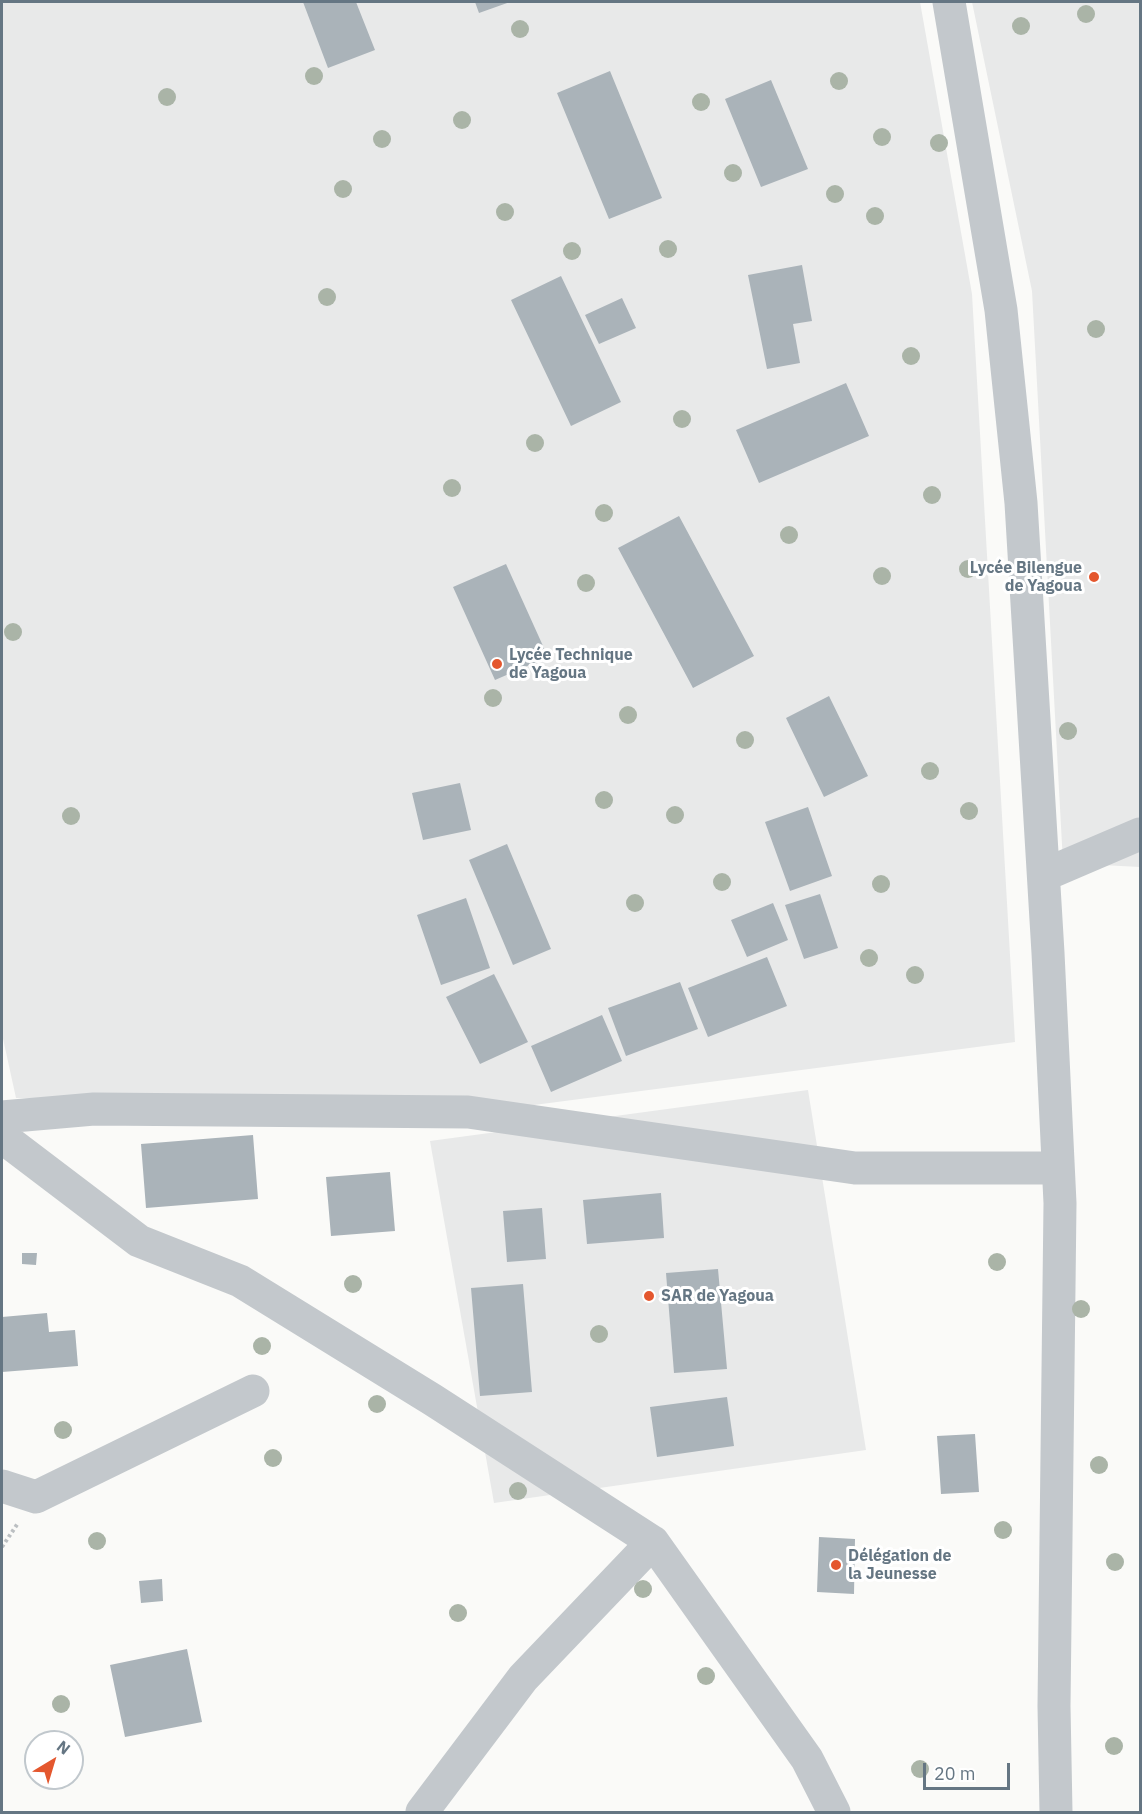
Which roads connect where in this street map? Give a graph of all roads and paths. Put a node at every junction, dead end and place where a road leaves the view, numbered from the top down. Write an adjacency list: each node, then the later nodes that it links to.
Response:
1 (949, 2): 3 (street)
2 (1140, 834): 3 (street)
3 (1044, 875): 6 (street)
4 (2, 1117): 6 (street)
5 (2, 1137): 9 (street)
6 (1058, 1168): 12 (street)
7 (253, 1391): 8 (street)
8 (2, 1486)
9 (653, 1542): 10 (street); 11 (street)
10 (422, 1812)
11 (834, 1812)
12 (1056, 1812)

